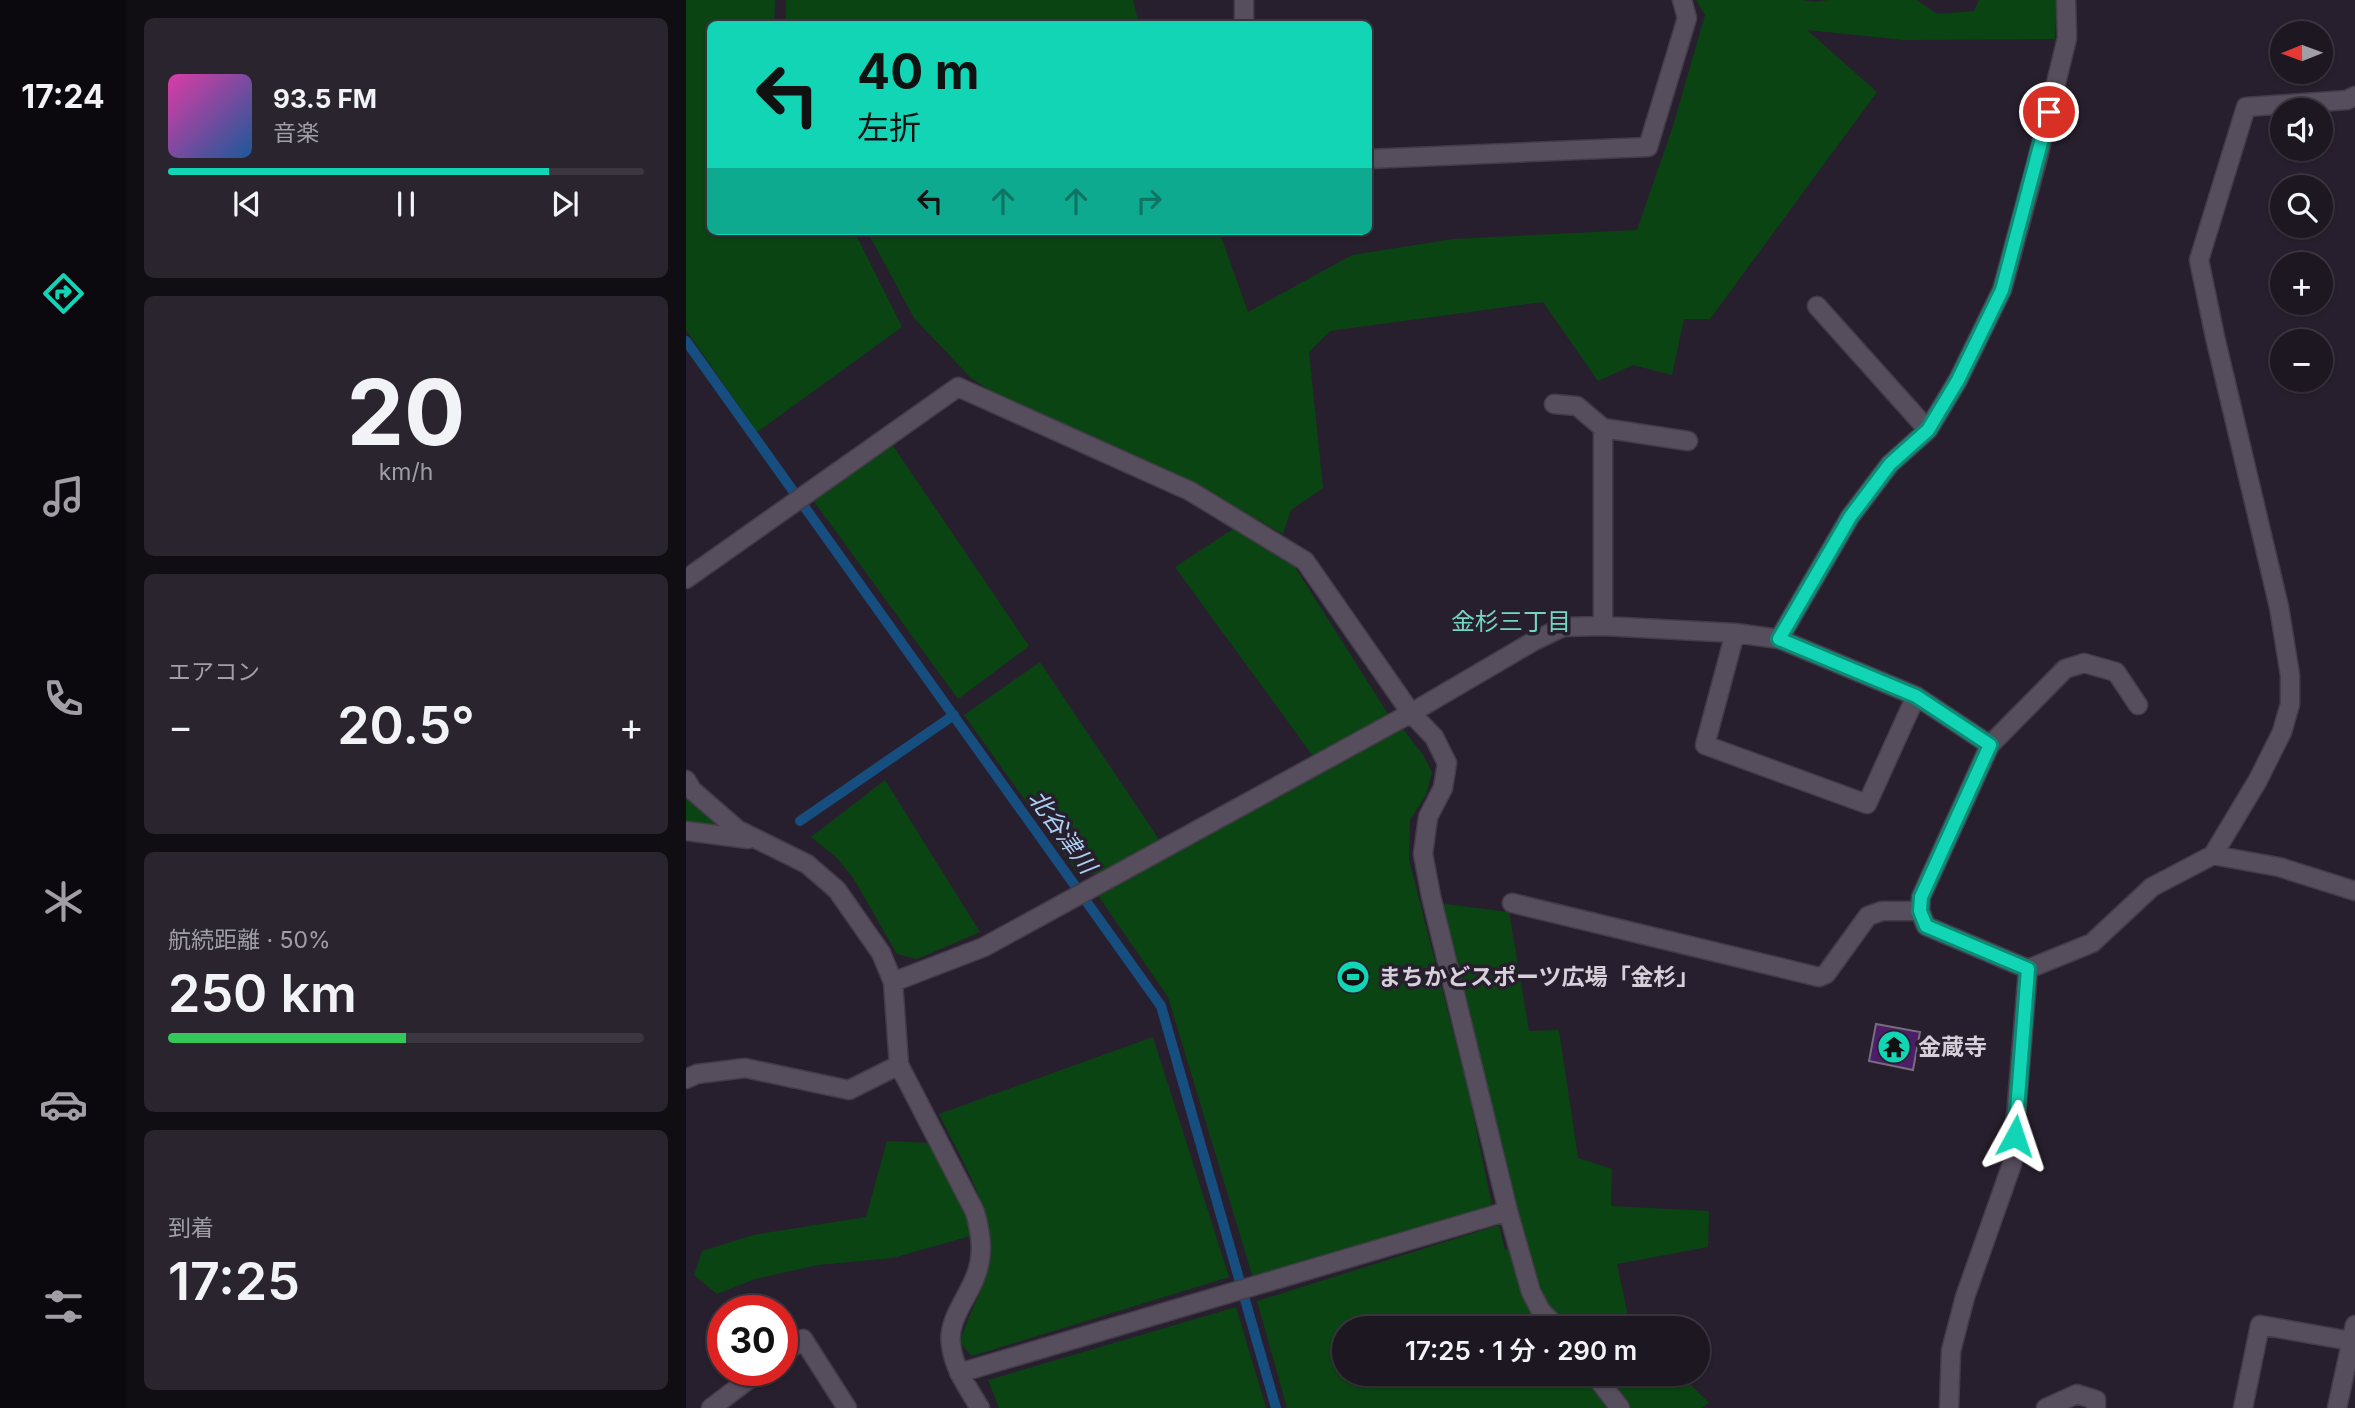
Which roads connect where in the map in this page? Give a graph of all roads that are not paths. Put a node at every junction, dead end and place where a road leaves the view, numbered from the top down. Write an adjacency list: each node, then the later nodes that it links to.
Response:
1 (1244, 0): 4 (street)
2 (1682, 0): 6 (street)
3 (2066, 0): 10 (street)
4 (1244, 21)
5 (2355, 96): 23 (street)
6 (1372, 159)
7 (1817, 306): 10 (street)
8 (1554, 404): 9 (street)
9 (1603, 428): 11 (street); 13 (street)
10 (1928, 430): 15 (street)
11 (1688, 440)
12 (686, 579): 18 (street)
13 (1603, 625): 14 (street); 18 (street)
14 (1735, 633): 15 (street); 16 (street)
15 (1779, 639): 16 (street)
16 (1916, 696): 19 (street)
17 (2138, 705): 19 (street)
18 (1411, 713): 28 (street); 31 (street)
19 (1990, 745): 26 (street)
20 (686, 780): 22 (street)
21 (686, 831): 22 (street)
22 (759, 841): 28 (street)
23 (2213, 855): 24 (street); 27 (street)
24 (2355, 891)
25 (1511, 903): 26 (street)
26 (1920, 911): 27 (street)
27 (2028, 969): 42 (street)
28 (893, 982): 29 (street)
29 (899, 1065): 30 (street); 35 (street)
30 (686, 1079)
31 (1508, 1211): 32 (street); 35 (street)
32 (1546, 1316)
33 (2353, 1333): 45 (street); 46 (street)
34 (798, 1343): 39 (street)
35 (959, 1373): 40 (street)
36 (740, 1386): 38 (street)
37 (1603, 1386): 41 (street)
38 (711, 1408)
39 (847, 1408)
40 (980, 1408)
41 (1620, 1408)
42 (1949, 1408)
43 (2046, 1408): 44 (street)
44 (2096, 1408)
45 (2243, 1408)
46 (2337, 1408)

